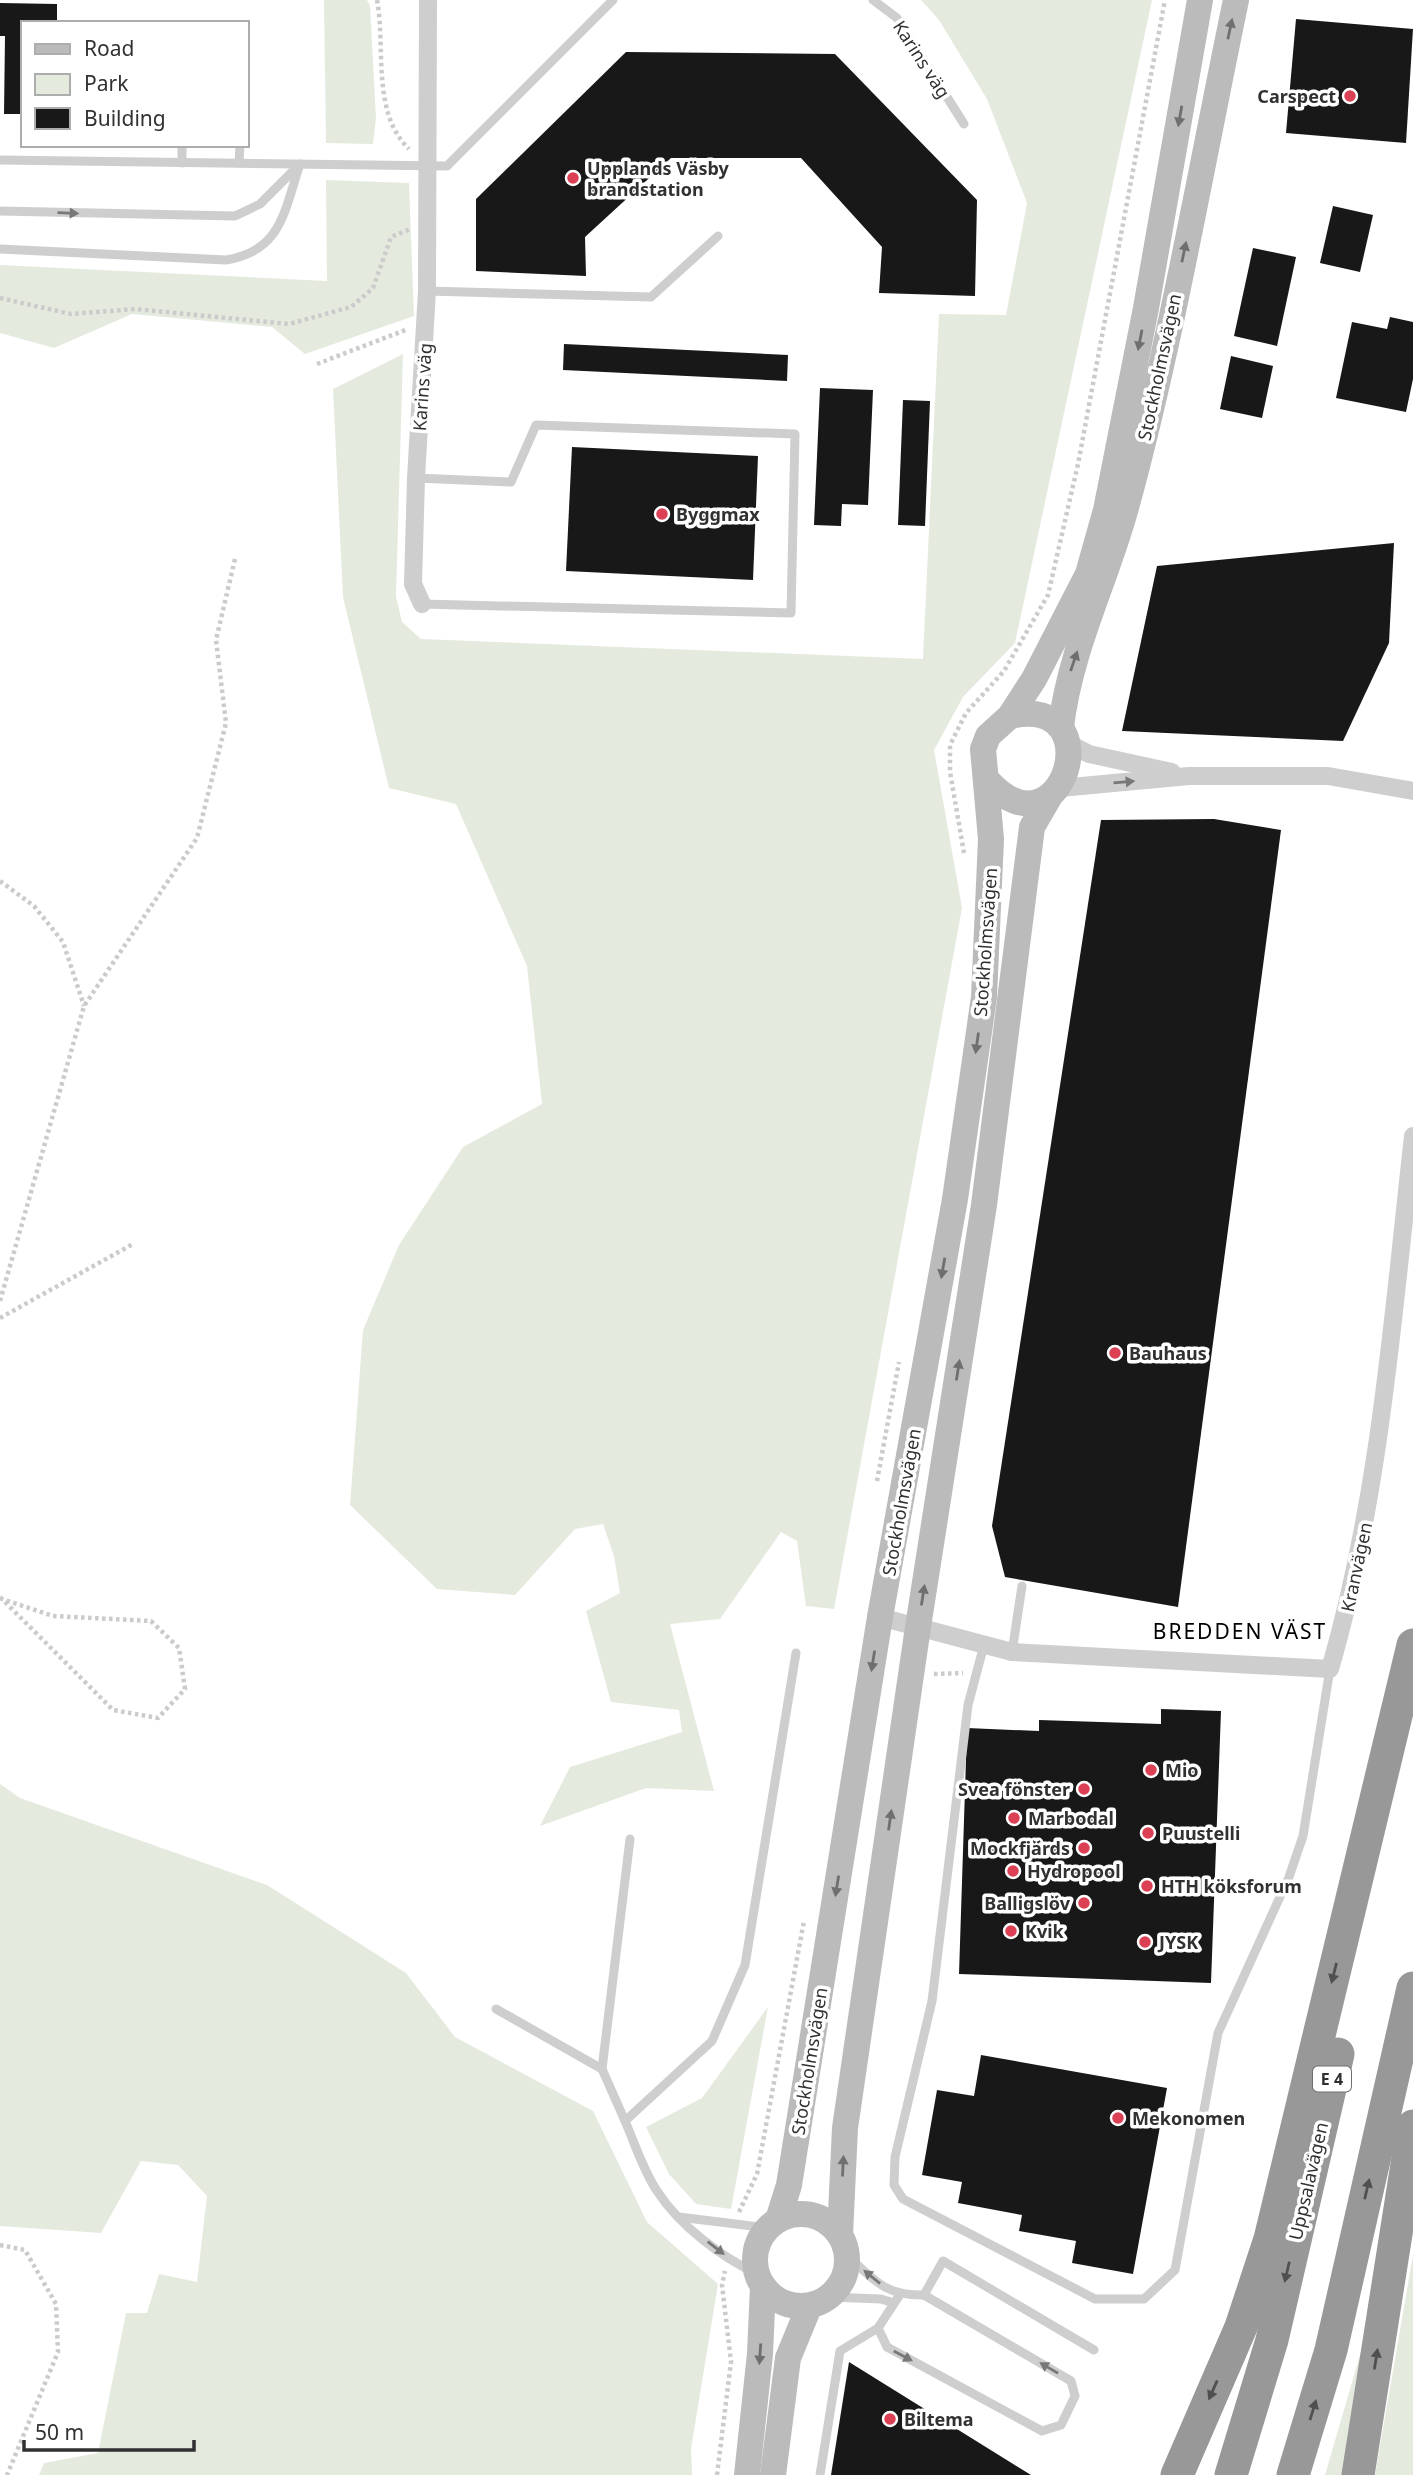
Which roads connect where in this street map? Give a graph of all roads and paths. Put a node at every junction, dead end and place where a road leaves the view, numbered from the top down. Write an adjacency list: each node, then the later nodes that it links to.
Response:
1 (377, 0): 14 (path)
2 (428, 0): 14 (street, Karins väg)
3 (613, 0): 14 (lane)
4 (873, 0): 7 (lane, Karins väg)
5 (1200, 0): 26 (main road, Stockholmsvägen, one-way to 26)
6 (1236, 0): 27 (main road, Stockholmsvägen, one-way to 6)
7 (964, 124)
8 (182, 147): 11 (lane)
9 (240, 147): 12 (lane)
10 (0, 160): 11 (lane)
11 (182, 163): 12 (lane)
12 (239, 163): 13 (lane)
13 (300, 164): 14 (lane); 15 (lane, one-way to 13); 18 (lane)
14 (427, 167): 16 (street, Karins väg)
15 (0, 211)
16 (427, 222): 19 (street, Karins väg); 20 (path)
17 (718, 236): 19 (lane)
18 (0, 249)
19 (427, 291): 23 (street, Karins väg)
20 (0, 298)
21 (384, 339): 22 (path)
22 (317, 364)
23 (416, 478): 25 (street, Karins väg); 25 (lane)
24 (235, 559): 33 (path)
25 (422, 604)
26 (1010, 716): 27 (main road); 29 (main road, Stockholmsvägen)
27 (1064, 735): 28 (street); 31 (main road, Stockholmsvägen)
28 (1189, 776): 30 (street); 31 (street, one-way to 28)
29 (986, 780): 31 (main road); 40 (main road, Stockholmsvägen, one-way to 40)
30 (1413, 791)
31 (1055, 792): 41 (main road, Stockholmsvägen, one-way to 31)
32 (0, 881): 33 (path)
33 (84, 1006): 36 (path)
34 (1413, 1136): 46 (street, Kranvägen)
35 (133, 1244): 37 (path)
36 (0, 1301)
37 (0, 1318)
38 (1022, 1586): 45 (lane)
39 (1, 1598): 39 (path)
40 (880, 1617): 41 (street); 57 (main road, Stockholmsvägen, one-way to 57)
41 (918, 1628): 42 (street); 59 (main road, Stockholmsvägen, one-way to 41)
42 (984, 1645): 45 (street); 47 (lane)
43 (1413, 1645): 70 (highway, one-way to 70)
44 (796, 1653): 54 (lane)
45 (1013, 1653): 46 (street)
46 (1330, 1670): 47 (lane)
47 (977, 1672): 48 (path)
48 (933, 1674)
49 (1413, 1678): 71 (highway, Uppsalavägen / E 4, one-way to 71)
50 (630, 1839): 53 (lane)
51 (1413, 1988): 72 (highway, one-way to 51)
52 (496, 2009): 53 (lane)
53 (602, 2069): 54 (lane)
54 (625, 2121): 56 (lane)
55 (1413, 2126): 73 (highway, one-way to 55)
56 (677, 2217): 57 (lane); 60 (lane, one-way to 60)
57 (773, 2224): 59 (main road); 60 (main road, Stockholmsvägen)
58 (0, 2245): 66 (path)
59 (844, 2245): 62 (lane, one-way to 59); 63 (main road, Stockholmsvägen)
60 (760, 2280): 63 (main road); 67 (main road, Stockholmsvägen, one-way to 67)
61 (924, 2295): 62 (lane); 64 (lane, one-way to 61); 65 (lane)
62 (897, 2300): 63 (lane); 64 (lane)
63 (819, 2302): 68 (main road, Stockholmsvägen)
64 (878, 2328): 69 (lane)
65 (1094, 2350)
66 (7, 2475)
67 (747, 2475)
68 (773, 2475)
69 (820, 2475)
70 (1177, 2475)
71 (1231, 2475)
72 (1293, 2475)
73 (1358, 2475)

